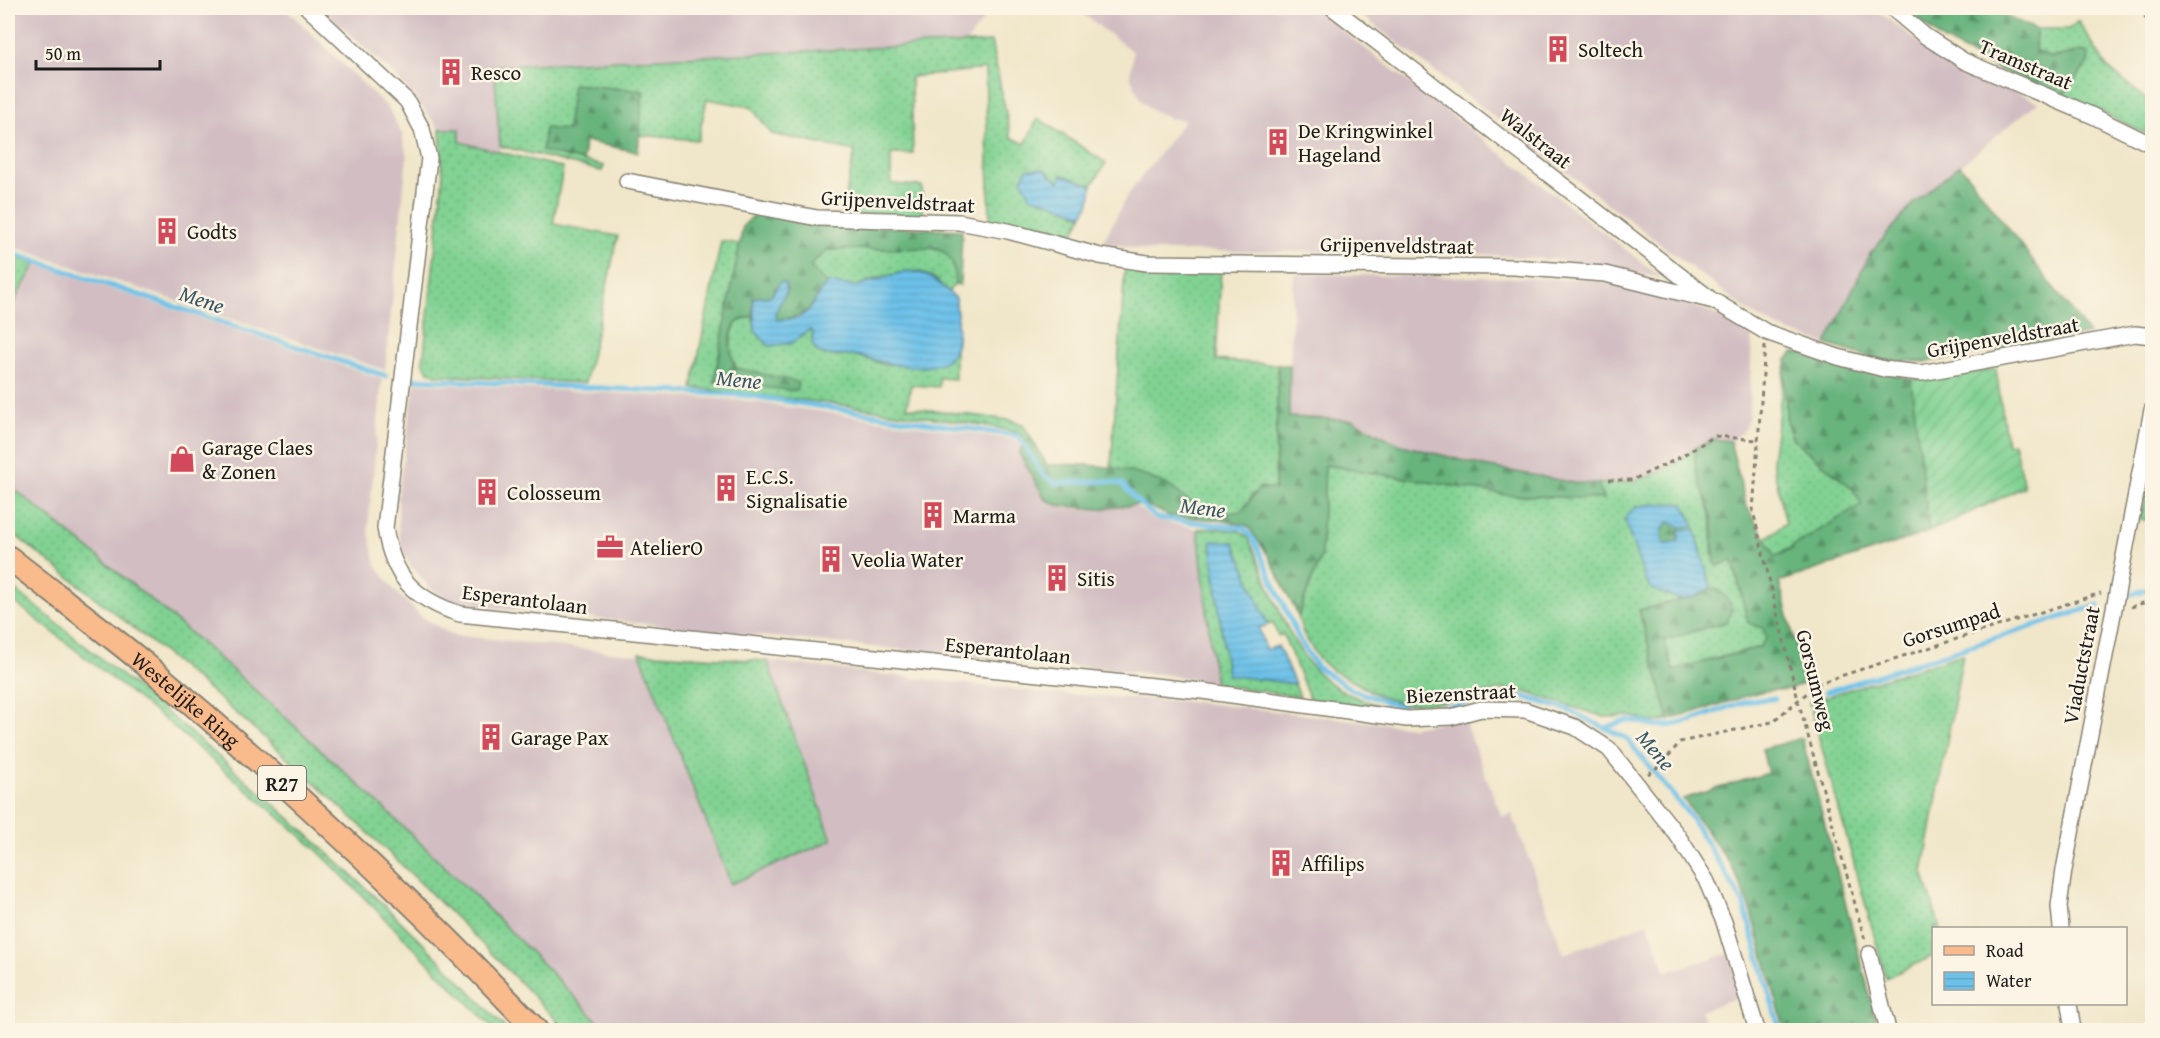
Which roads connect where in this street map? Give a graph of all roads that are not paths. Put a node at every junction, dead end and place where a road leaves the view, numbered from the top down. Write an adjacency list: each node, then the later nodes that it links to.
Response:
1 (309, 8): 10 (street, Esperantolaan)
2 (1333, 8): 6 (street, Walstraat)
3 (1892, 8): 4 (street, Tramstraat)
4 (2152, 145)
5 (627, 181): 6 (street, Grijpenveldstraat)
6 (1714, 301): 7 (street, Grijpenveldstraat)
7 (2152, 336)
8 (2152, 410): 11 (street, Viaductstraat)
9 (8, 557): 14 (main road, Westelijke Ring / R27)
10 (1202, 691): 15 (street, Biezenstraat)
11 (2061, 927)
12 (1869, 954): 16 (street)
13 (2069, 1005): 17 (street)
14 (536, 1030)
15 (1757, 1030)
16 (1888, 1030)
17 (2073, 1030)

